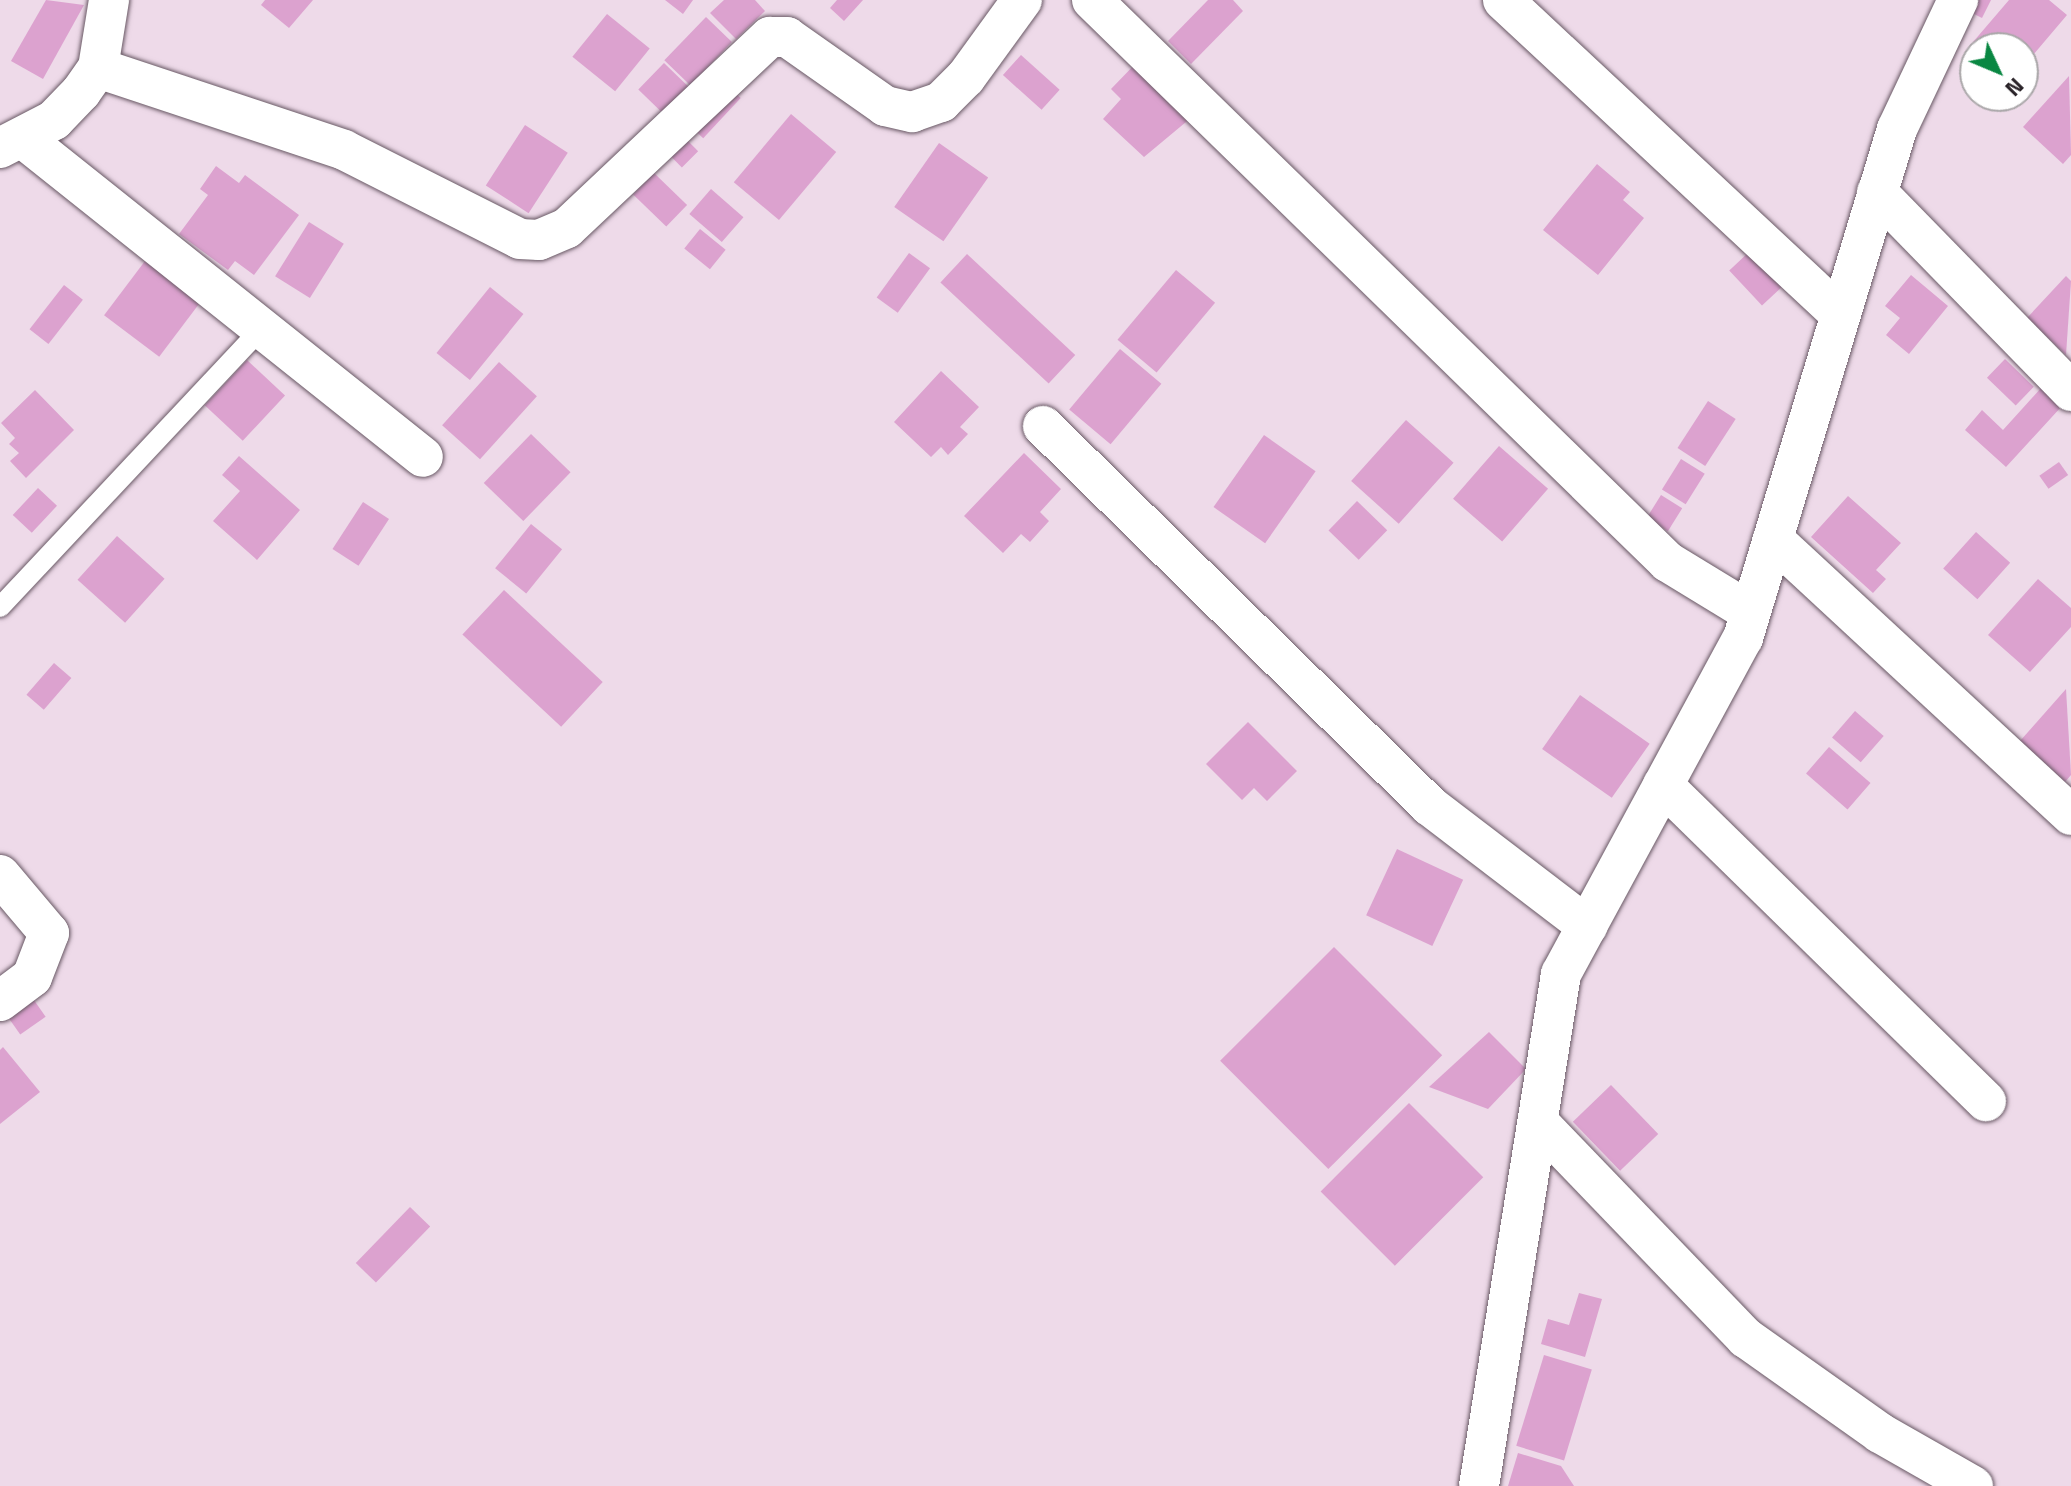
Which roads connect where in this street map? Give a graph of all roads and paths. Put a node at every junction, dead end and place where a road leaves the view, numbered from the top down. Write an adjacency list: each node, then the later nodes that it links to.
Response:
1 (109, 0): 6 (street)
2 (1022, 0): 6 (street)
3 (1092, 0): 16 (street)
4 (1503, 0): 9 (street)
5 (1958, 0): 8 (street)
6 (98, 68): 7 (street)
7 (12, 144): 10 (street)
8 (1877, 192): 9 (street); 11 (street)
9 (1840, 314): 14 (street)
10 (262, 328): 13 (street); 15 (lane)
11 (2071, 391)
12 (1043, 426): 20 (street)
13 (423, 457)
14 (1773, 539): 16 (street); 18 (street)
15 (0, 607)
16 (1750, 612): 17 (street)
17 (1663, 785): 20 (street); 22 (street)
18 (2071, 815)
19 (0, 875): 21 (street)
20 (1587, 926): 23 (street)
21 (0, 1001)
22 (1986, 1101)
23 (1538, 1122): 24 (street); 25 (street)
24 (1479, 1486)
25 (1973, 1486)

